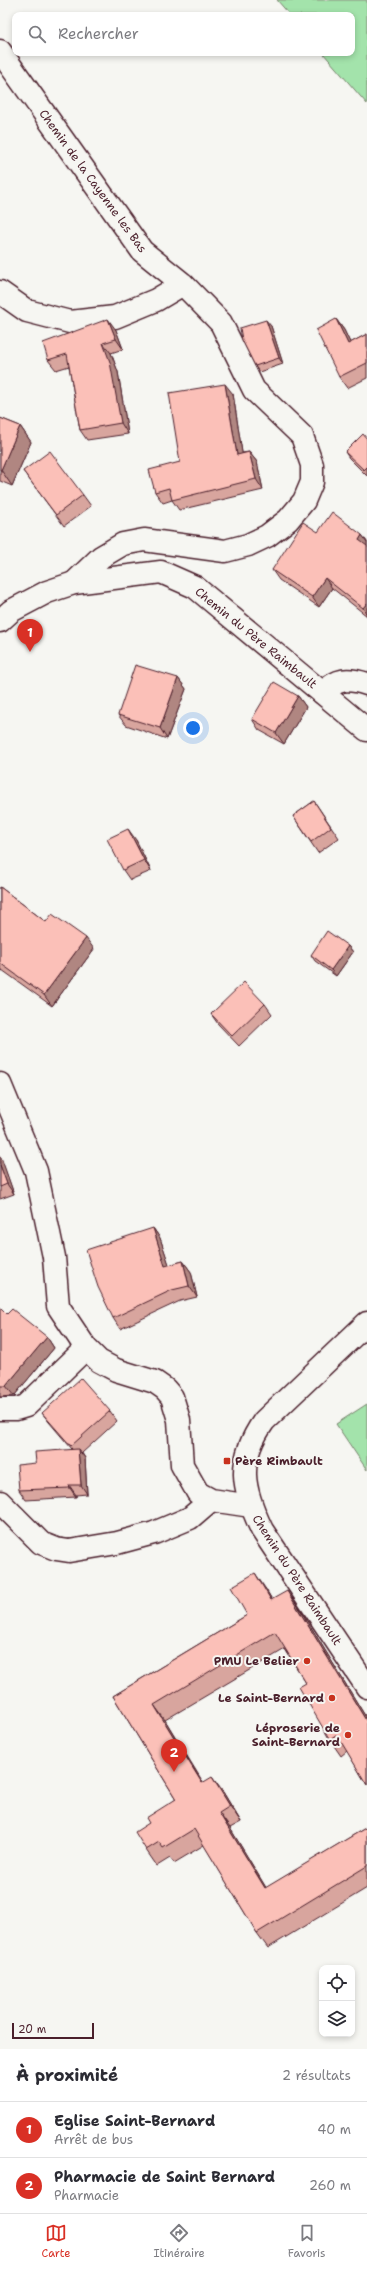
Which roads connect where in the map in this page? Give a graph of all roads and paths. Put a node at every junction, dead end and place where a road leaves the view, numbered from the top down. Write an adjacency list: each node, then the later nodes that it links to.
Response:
1 (0, 51): 2 (street, Chemin de la Cayenne les Bas)
2 (182, 284): 3 (street); 4 (street, Chemin de la Cayenne les Bas)
3 (0, 292)
4 (74, 583): 5 (street, Chemin du Père Raimbault); 7 (street, Chemin du Père Raimbault)
5 (0, 621)
6 (367, 684): 7 (street)
7 (323, 693): 8 (street, Chemin du Père Raimbault)
8 (367, 730)
9 (0, 1084): 11 (street)
10 (367, 1323): 15 (street, Chemin du Père Raimbault)
11 (86, 1348): 12 (street); 13 (street)
12 (0, 1409)
13 (211, 1500): 14 (street); 15 (street)
14 (0, 1502)
15 (251, 1506): 16 (street, Chemin du Père Raimbault)
16 (367, 1687)

